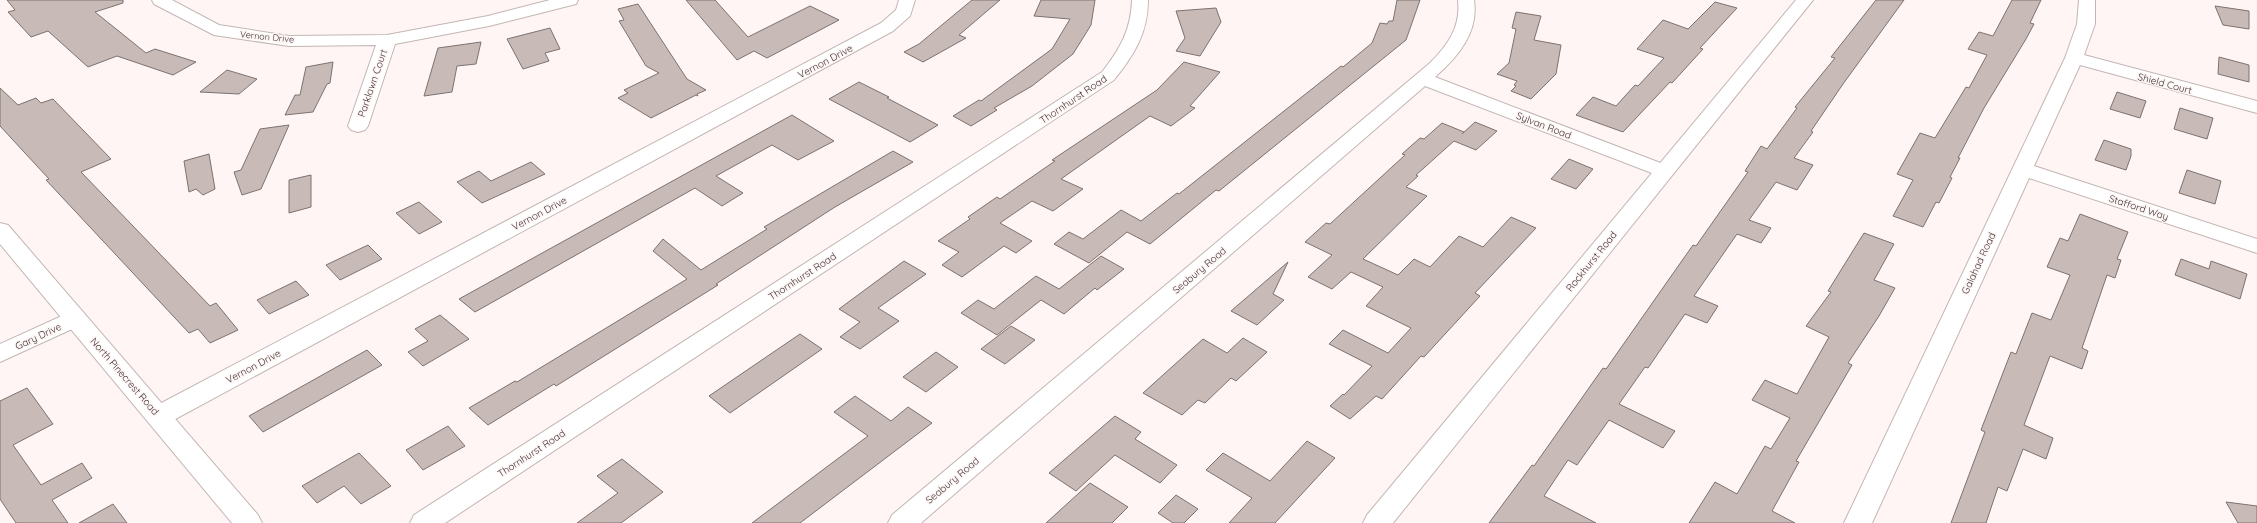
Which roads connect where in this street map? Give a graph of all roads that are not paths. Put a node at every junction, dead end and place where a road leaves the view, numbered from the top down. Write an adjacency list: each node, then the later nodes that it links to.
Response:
1 (160, 0): 8 (street, Vernon Drive)
2 (570, 0): 8 (street, Vernon Drive)
3 (907, 0): 19 (street, Vernon Drive)
4 (1140, 0): 21 (street, Thornhurst Road)
5 (1466, 0): 10 (street, Seabury Road)
6 (1805, 0): 14 (street, Rockhurst Road)
7 (2087, 0): 9 (street, Galahad Road)
8 (387, 40): 12 (street, Parklawn Court)
9 (2074, 58): 11 (street, Shield Court); 13 (street, Galahad Road)
10 (1424, 79): 14 (street, Sylvan Road); 22 (street, Seabury Road)
11 (2257, 107)
12 (358, 126)
13 (2022, 169): 16 (street, Stafford Way); 24 (street, Galahad Road)
14 (1664, 171): 23 (street, Rockhurst Road)
15 (0, 230): 17 (street, North Pinecrest Road)
16 (2257, 246)
17 (75, 318): 18 (street, Gary Drive); 19 (street, North Pinecrest Road)
18 (0, 354)
19 (159, 416): 20 (street, North Pinecrest Road)
20 (248, 523)
21 (424, 523)
22 (902, 523)
23 (1377, 523)
24 (1858, 523)

